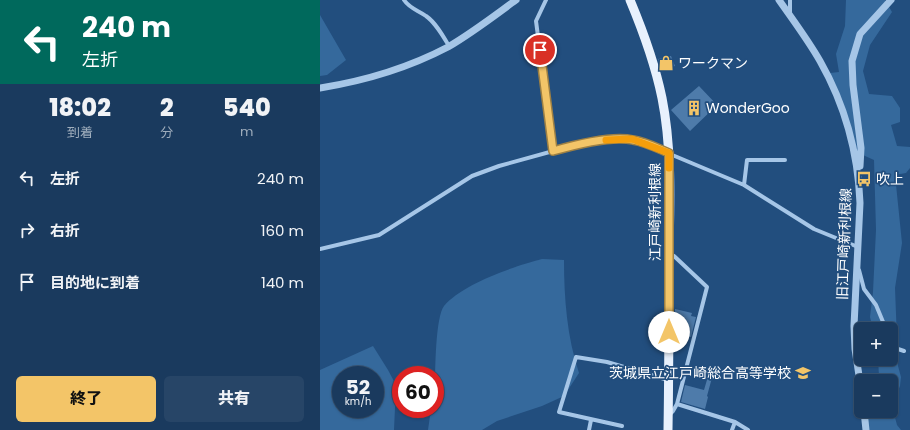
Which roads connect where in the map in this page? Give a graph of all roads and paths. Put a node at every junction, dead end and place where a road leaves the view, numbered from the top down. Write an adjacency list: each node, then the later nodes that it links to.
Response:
1 (404, 0): 9 (street)
2 (516, 0): 9 (street)
3 (546, 0): 11 (street)
4 (630, 0): 12 (main road, 江戸崎新利根線)
5 (779, 0): 8 (street, 旧江戸崎新利根線)
6 (790, 0): 8 (street)
7 (891, 0): 14 (street)
8 (790, 15): 14 (street, 旧江戸崎新利根線)
9 (449, 46): 10 (street)
10 (320, 88)
11 (553, 151): 12 (street); 17 (street)
12 (669, 153): 15 (street); 18 (main road, 江戸崎新利根線)
13 (785, 160): 15 (street)
14 (859, 182): 16 (street, 旧江戸崎新利根線)
15 (744, 185): 16 (street)
16 (858, 247): 19 (street, 旧江戸崎新利根線)
17 (320, 249)
18 (669, 253): 24 (main road, 江戸崎新利根線); 25 (street)
19 (857, 264): 20 (street); 23 (street, 旧江戸崎新利根線)
20 (883, 322)
21 (898, 349): 22 (street)
22 (904, 351)
23 (859, 374)
24 (668, 380): 26 (main road, 江戸崎新利根線); 28 (street)
25 (677, 404): 26 (street); 29 (street)
26 (668, 415): 32 (main road, 江戸崎新利根線)
27 (865, 418): 35 (street)
28 (591, 420): 30 (street); 31 (street)
29 (735, 422): 33 (street); 34 (street)
30 (622, 426)
31 (589, 430)
32 (668, 430)
33 (732, 430)
34 (748, 430)
35 (866, 430)

